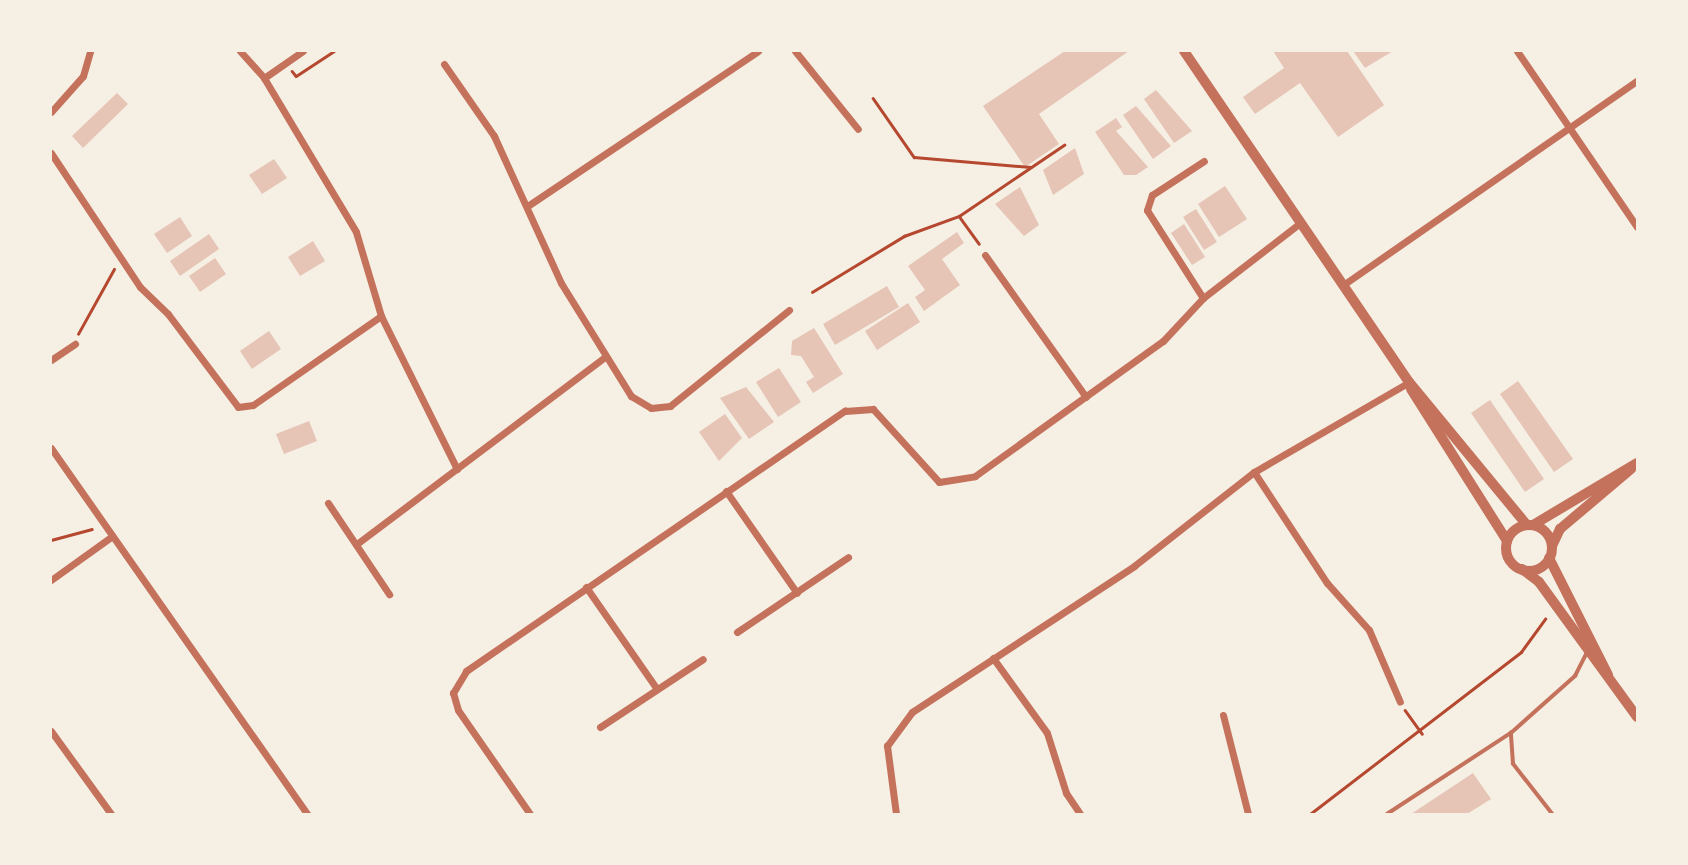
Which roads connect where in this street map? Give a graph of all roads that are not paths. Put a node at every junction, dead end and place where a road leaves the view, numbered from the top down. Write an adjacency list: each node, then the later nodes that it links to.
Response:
1 (90, 51): 11 (street)
2 (240, 51): 9 (street)
3 (303, 51): 9 (street)
4 (758, 51): 16 (street)
5 (795, 51): 13 (street)
6 (1184, 51): 17 (street)
7 (1517, 51): 12 (street)
8 (444, 64): 16 (street)
9 (264, 78): 23 (street)
10 (1637, 81): 12 (street)
11 (51, 112)
12 (1570, 128): 18 (street); 20 (street)
13 (858, 129)
14 (51, 153): 23 (street)
15 (1205, 161): 21 (street)
16 (528, 205): 25 (street)
17 (1300, 223): 20 (street); 21 (street)
18 (1637, 227)
19 (985, 255): 28 (street)
20 (1343, 285): 27 (street)
21 (1203, 298): 28 (street)
22 (789, 310): 25 (street)
23 (381, 316): 31 (street)
24 (75, 344): 26 (street)
25 (605, 357): 31 (street)
26 (51, 360)
27 (1409, 382): 32 (street); 35 (street); 37 (street)
28 (1086, 397): 33 (street)
29 (51, 449): 36 (street)
30 (1637, 463): 35 (street); 39 (street)
31 (457, 469): 38 (street)
32 (1254, 472): 49 (street); 53 (street)
33 (726, 491): 44 (street); 45 (street)
34 (328, 503): 38 (street)
35 (1530, 525): 37 (street); 39 (street)
36 (111, 537): 43 (street); 60 (street)
37 (1507, 541): 42 (street)
38 (358, 543): 46 (street)
39 (1552, 546): 41 (street)
40 (849, 557): 45 (street)
41 (1549, 558): 42 (street); 51 (street)
42 (1522, 569): 48 (street)
43 (51, 580)
44 (586, 587): 52 (street); 61 (street)
45 (797, 593): 47 (street)
46 (389, 594)
47 (737, 632)
48 (1586, 654): 51 (street); 58 (lane)
49 (993, 658): 62 (street); 63 (street)
50 (703, 659): 52 (street)
51 (1609, 679): 55 (street)
52 (657, 688): 56 (street)
53 (1400, 702)
54 (1223, 715): 64 (street)
55 (1637, 717)
56 (600, 727)
57 (51, 731): 59 (street)
58 (1511, 733): 65 (lane); 66 (lane)
59 (111, 814)
60 (307, 814)
61 (530, 814)
62 (896, 814)
63 (1080, 814)
64 (1248, 814)
65 (1387, 814)
66 (1552, 814)

